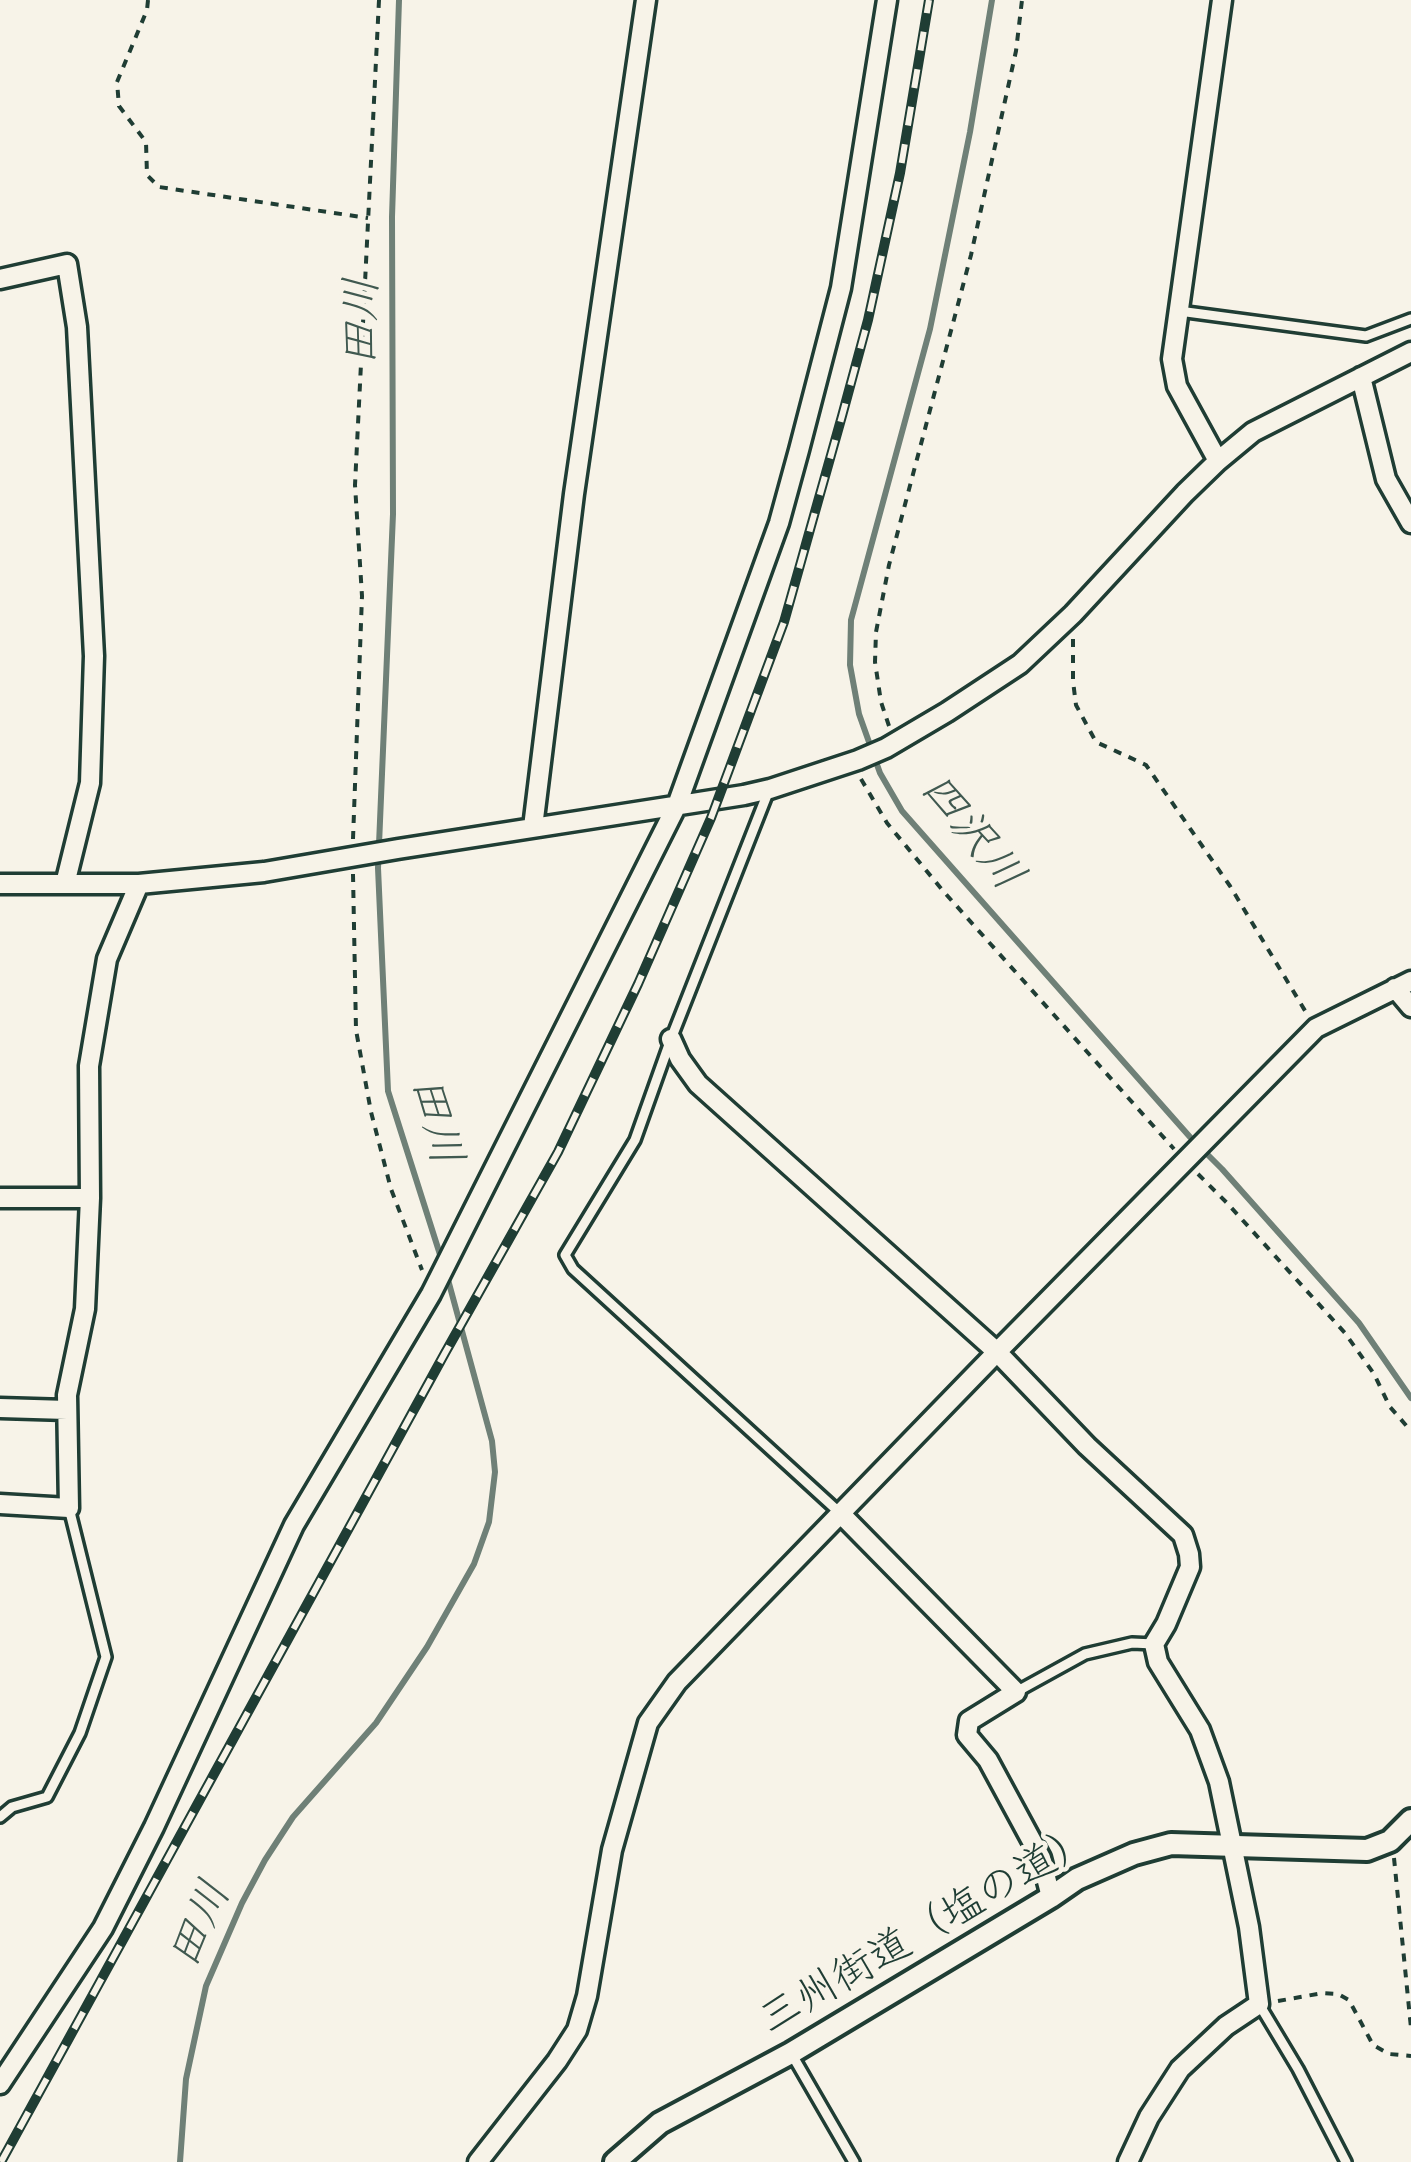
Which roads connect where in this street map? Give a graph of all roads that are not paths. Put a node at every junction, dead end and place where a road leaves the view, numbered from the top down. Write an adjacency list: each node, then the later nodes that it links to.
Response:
1 (646, 0): 13 (street)
2 (886, 0): 12 (street)
3 (1222, 0): 5 (street)
4 (0, 279): 15 (street)
5 (1178, 311): 6 (lane); 9 (street)
6 (1411, 319)
7 (1411, 352): 8 (street)
8 (1361, 377): 9 (street); 10 (street)
9 (1218, 461): 11 (street)
10 (1411, 523)
11 (770, 789): 12 (street); 19 (lane)
12 (677, 805): 13 (street); 36 (street)
13 (533, 827): 16 (street)
14 (0, 884): 15 (street)
15 (65, 884): 16 (street)
16 (139, 884): 21 (street)
17 (1403, 985): 18 (street); 22 (street)
18 (1411, 1006)
19 (672, 1038): 22 (street); 27 (lane)
20 (0, 1198): 21 (street)
21 (90, 1198): 24 (street)
22 (997, 1352): 27 (street); 28 (street)
23 (0, 1408): 24 (street)
24 (68, 1410): 26 (street)
25 (0, 1504): 26 (street)
26 (69, 1508): 30 (lane)
27 (840, 1514): 29 (street); 37 (street)
28 (1154, 1644): 29 (lane); 32 (street)
29 (1016, 1692): 33 (street)
30 (0, 1817)
31 (1411, 1820): 32 (street, 三州街道（塩の道）)
32 (1232, 1845): 33 (street, 三州街道（塩の道）); 34 (street)
33 (1051, 1897): 35 (street, 三州街道（塩の道）)
34 (1259, 2004): 40 (street); 41 (lane)
35 (791, 2052): 38 (street, 三州街道（塩の道）); 39 (lane)
36 (0, 2084)
37 (478, 2162)
38 (615, 2162)
39 (854, 2162)
40 (1128, 2162)
41 (1346, 2162)

